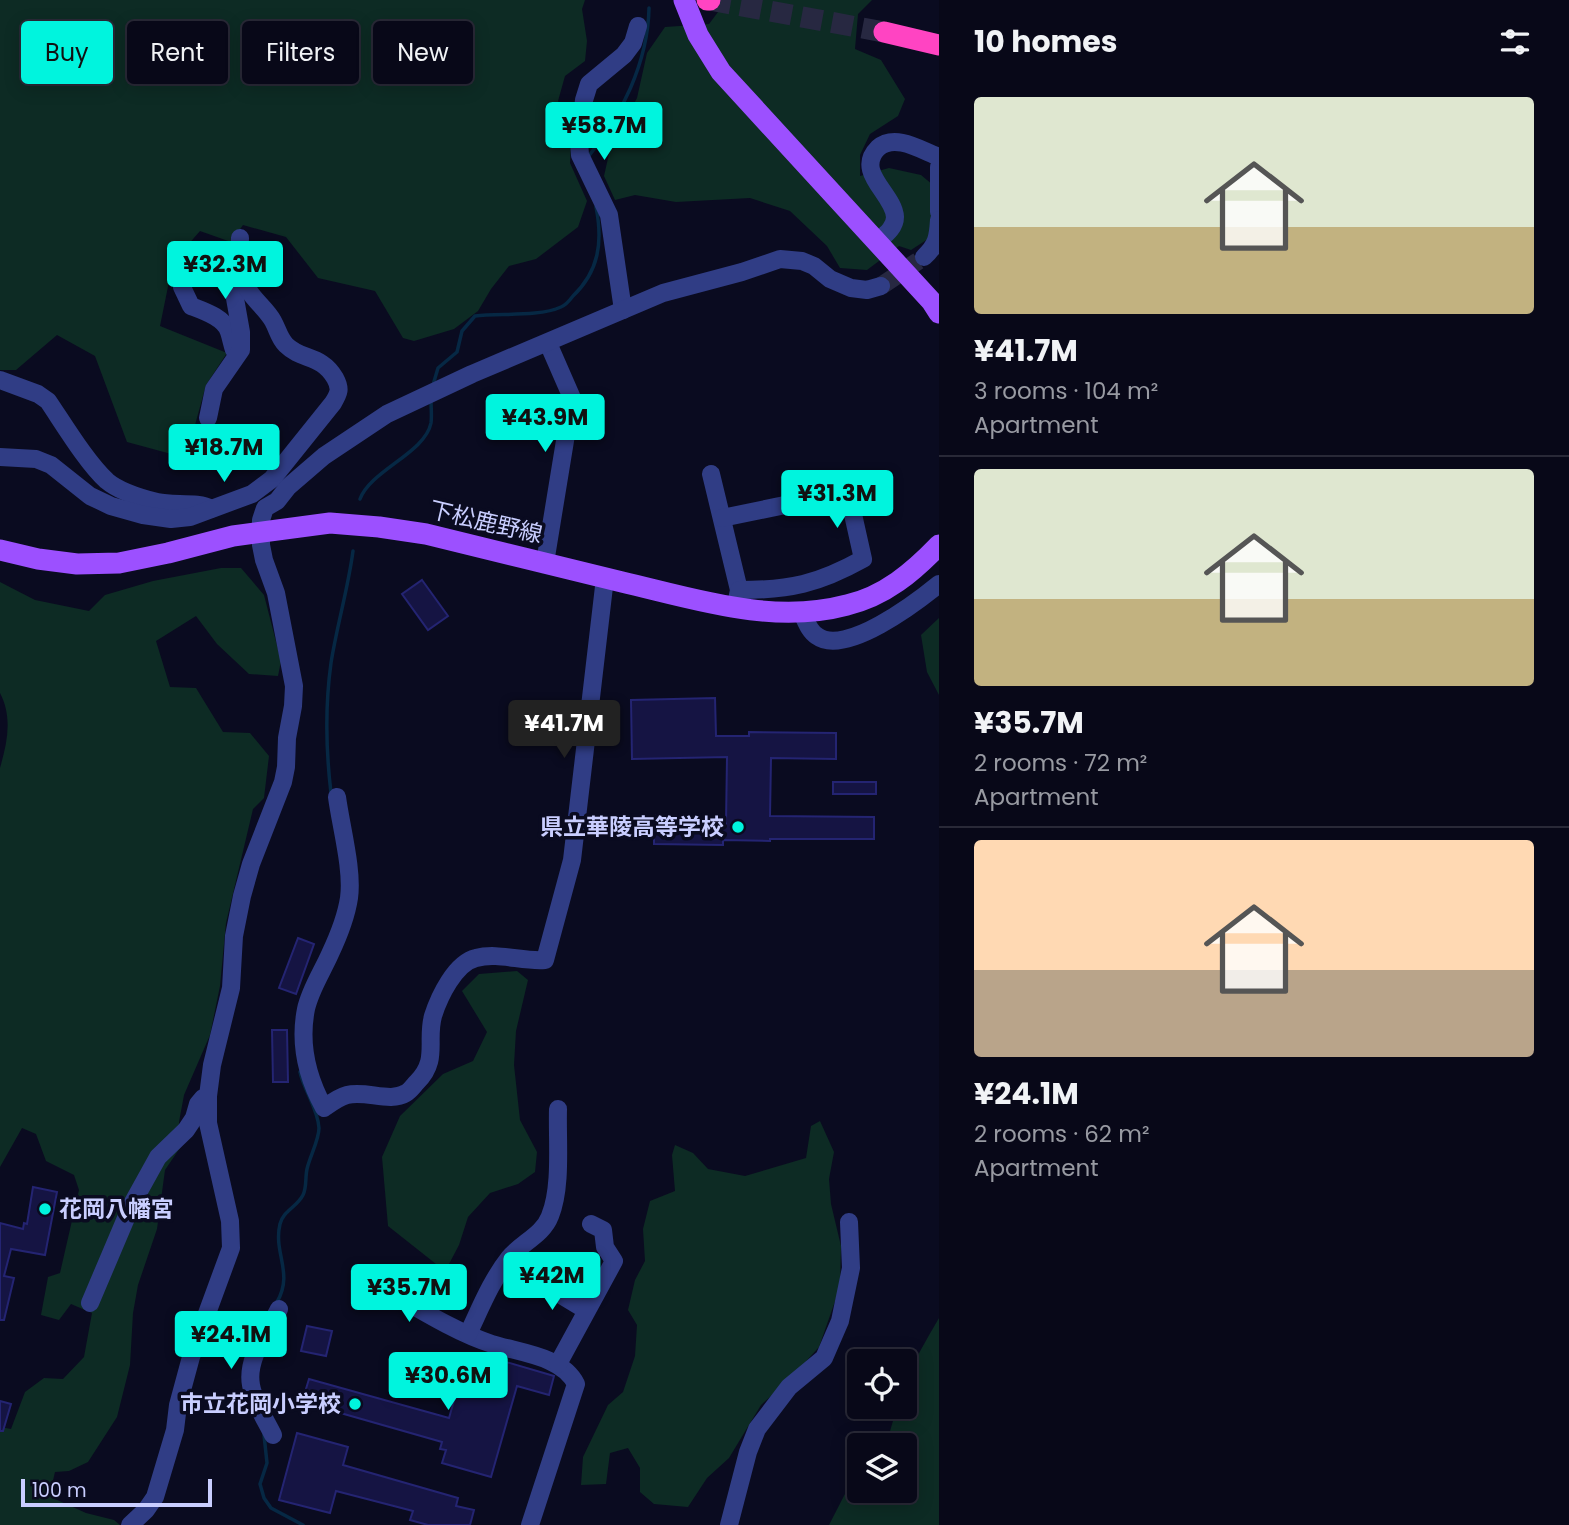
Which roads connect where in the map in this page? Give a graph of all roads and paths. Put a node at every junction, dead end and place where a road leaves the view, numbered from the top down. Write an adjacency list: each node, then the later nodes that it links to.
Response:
1 (684, 0): 11 (main road)
2 (638, 26): 15 (street)
3 (884, 32): 4 (highway)
4 (939, 45)
5 (939, 143): 6 (street)
6 (911, 146): 7 (street); 11 (street)
7 (939, 157)
8 (939, 167): 9 (street)
9 (939, 212)
10 (939, 220): 12 (street)
11 (877, 242): 16 (main road)
12 (924, 257)
13 (183, 262): 18 (street)
14 (881, 286): 15 (street)
15 (623, 310): 17 (street)
16 (939, 313)
17 (548, 343): 24 (street); 30 (street)
18 (239, 355): 20 (street); 23 (street)
19 (0, 380): 25 (street)
20 (208, 418)
21 (0, 457): 25 (street)
22 (711, 474): 26 (street)
23 (251, 494): 24 (street); 25 (street)
24 (265, 508): 27 (street)
25 (211, 509)
26 (722, 518): 33 (street); 33 (street)
27 (260, 531): 29 (main road, 下松鹿野線); 30 (main road, 下松鹿野線); 36 (street)
28 (939, 545): 34 (main road, 下松鹿野線)
29 (0, 550)
30 (545, 563): 31 (main road, 下松鹿野線)
31 (606, 578): 33 (main road, 下松鹿野線); 35 (street)
32 (939, 584): 34 (street)
33 (737, 599): 34 (main road, 下松鹿野線)
34 (802, 613)
35 (337, 797)
36 (208, 1096): 42 (street); 48 (street)
37 (558, 1108): 45 (street)
38 (849, 1222): 50 (street)
39 (591, 1224): 44 (street)
40 (368, 1280): 45 (street)
41 (538, 1281): 44 (street)
42 (90, 1303)
43 (279, 1310): 47 (street)
44 (586, 1310): 46 (street)
45 (468, 1334): 46 (street)
46 (558, 1364): 49 (street)
47 (272, 1435)
48 (130, 1525)
49 (530, 1525)
50 (729, 1525)

